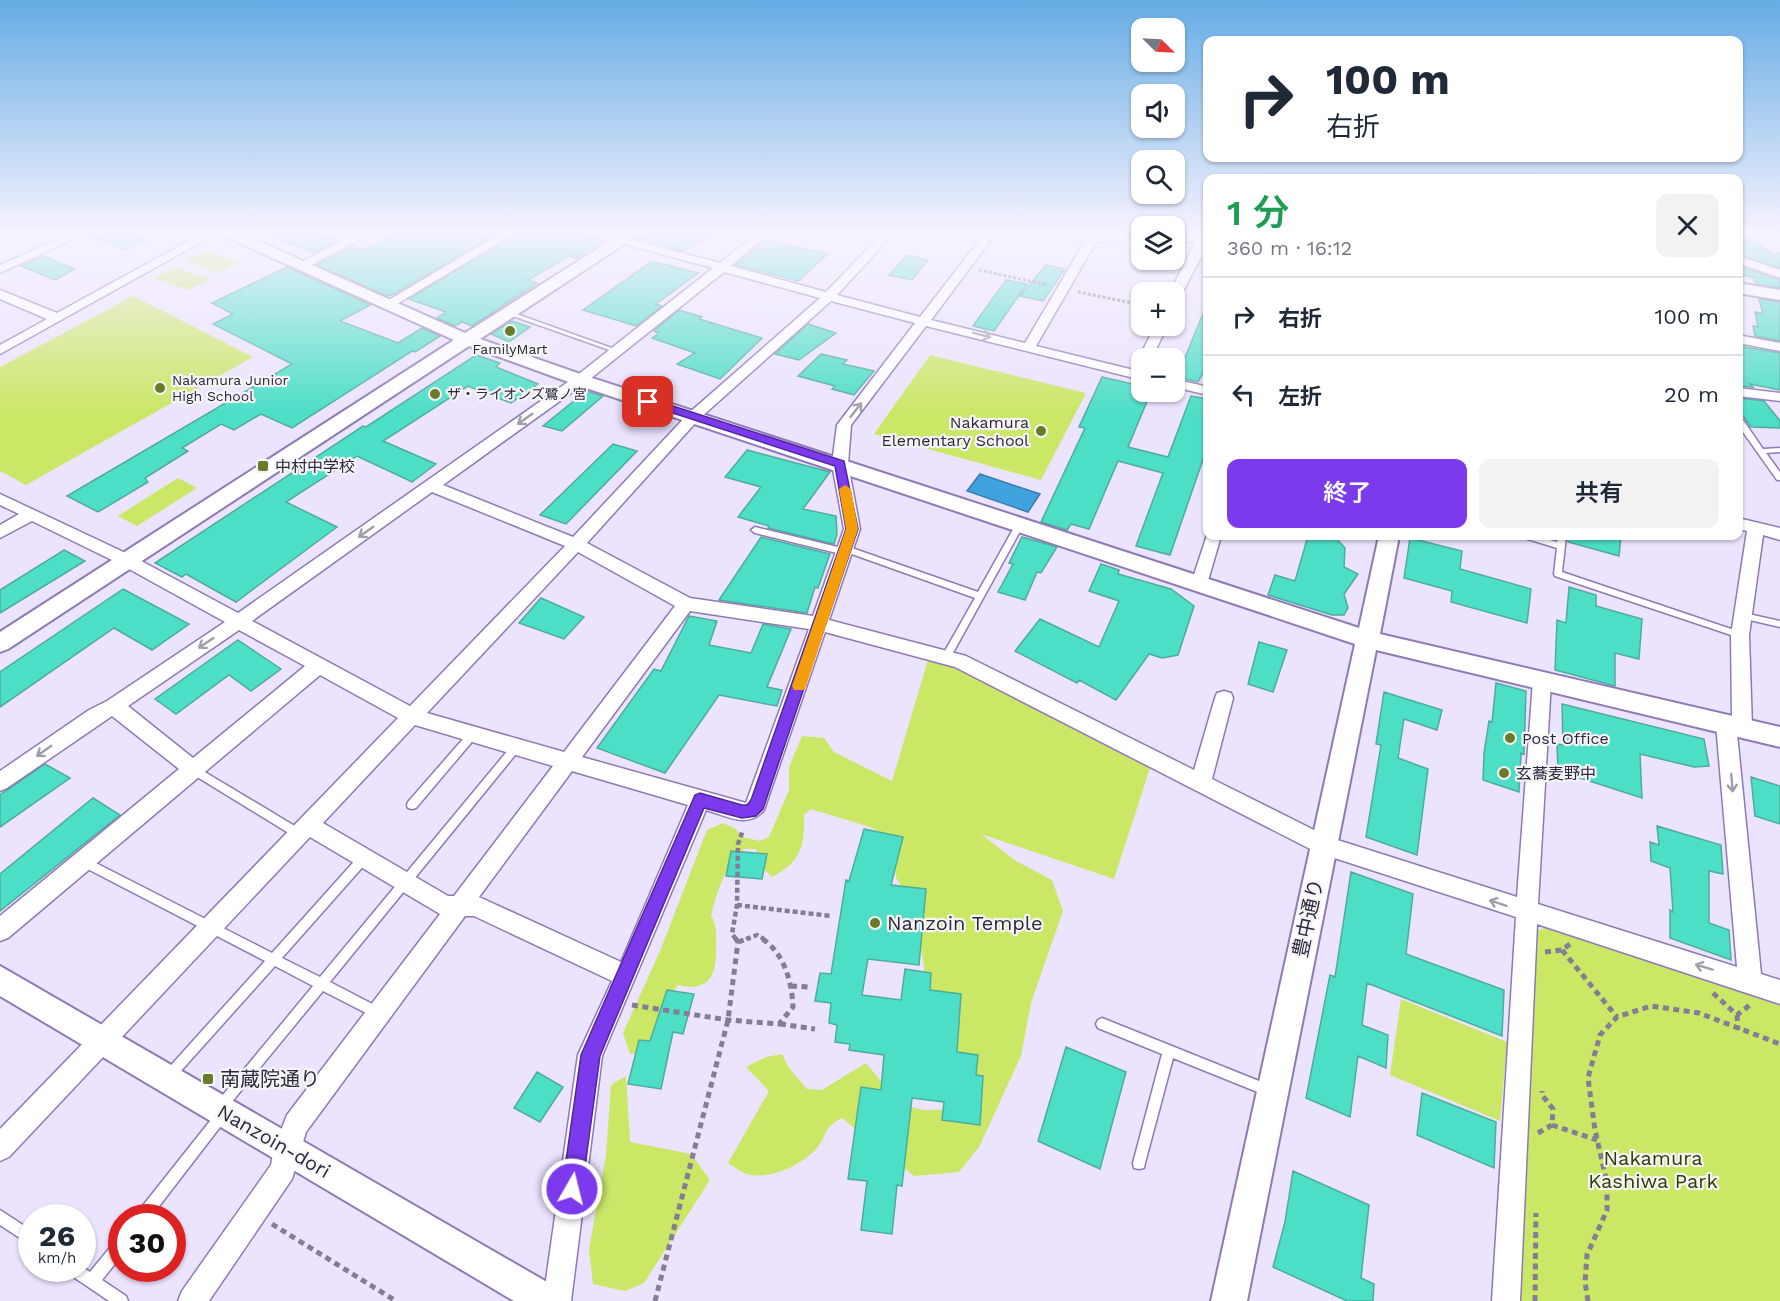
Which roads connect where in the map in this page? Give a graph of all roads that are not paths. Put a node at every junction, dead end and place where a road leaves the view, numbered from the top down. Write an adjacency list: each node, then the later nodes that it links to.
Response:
1 (103, 293): 16 (street)
2 (363, 293): 14 (street)
3 (407, 293): 14 (street)
4 (539, 293): 15 (street)
5 (691, 293): 23 (street)
6 (817, 293): 12 (street)
7 (832, 293): 12 (street)
8 (947, 293): 17 (street)
9 (1060, 293): 20 (street)
10 (1763, 293): 13 (street)
11 (0, 294): 16 (street)
12 (829, 296): 17 (street); 30 (street)
13 (1780, 296)
14 (388, 304): 18 (street)
15 (509, 312): 18 (street); 23 (lane)
16 (57, 318): 22 (street)
17 (925, 322): 20 (street, one-way to 20); 34 (street, one-way to 17)
18 (467, 340): 25 (street); 52 (street)
19 (1743, 340): 21 (street)
20 (1029, 347): 24 (street)
21 (1780, 347)
22 (0, 350)
23 (617, 351): 25 (street)
24 (1131, 371)
25 (580, 380): 30 (street); 36 (street, one-way to 36)
26 (1185, 386): 27 (street)
27 (1203, 390)
28 (1743, 393): 29 (street)
29 (1780, 397)
30 (694, 416): 34 (street); 49 (street)
31 (1743, 426): 33 (lane)
32 (1780, 450): 33 (lane)
33 (1761, 451): 35 (lane)
34 (840, 464): 39 (street); 51 (street)
35 (1780, 478)
36 (431, 486): 49 (street); 57 (street, one-way to 57)
37 (0, 499): 38 (street)
38 (30, 515): 43 (street); 52 (street)
39 (1020, 524): 53 (street); 54 (lane)
40 (1743, 524): 41 (street)
41 (1756, 528): 44 (street); 56 (street)
42 (755, 530): 51 (lane)
43 (0, 532)
44 (1780, 534)
45 (1212, 540): 53 (street)
46 (1388, 540): 61 (street, 豊中通り)
47 (1541, 540): 50 (lane)
48 (1562, 540): 50 (lane)
49 (576, 544): 55 (street); 68 (street)
50 (1561, 546): 60 (lane)
51 (845, 550): 54 (lane); 58 (street)
52 (126, 561): 57 (street); 62 (street)
53 (1199, 584): 61 (street)
54 (979, 596): 63 (lane)
55 (686, 604): 58 (street); 73 (street)
56 (1744, 616): 59 (lane); 60 (street)
57 (237, 622): 64 (street); 67 (street, one-way to 67)
58 (820, 624): 63 (street); 77 (street)
59 (1780, 624)
60 (1740, 635): 69 (street)
61 (1368, 640): 65 (street); 80 (street, 豊中通り)
62 (0, 643)
63 (946, 658): 76 (street)
64 (319, 665): 68 (street); 74 (street)
65 (1542, 681): 69 (street); 85 (street)
66 (1224, 698): 76 (street)
67 (114, 706): 74 (street); 75 (street, one-way to 75)
68 (411, 716): 70 (street); 79 (street)
69 (1734, 726): 71 (street); 92 (street, one-way to 92)
70 (473, 734): 72 (street); 78 (lane)
71 (1780, 737)
72 (517, 746): 73 (street); 83 (lane)
73 (567, 761): 77 (street); 84 (street)
74 (193, 769): 79 (lane); 82 (street)
75 (0, 782)
76 (1201, 782): 80 (street)
77 (700, 800): 89 (street)
78 (412, 805)
79 (303, 830): 81 (street); 86 (street)
80 (1323, 845): 85 (street, one-way to 80); 99 (street, 豊中通り)
81 (363, 859): 83 (street); 88 (lane)
82 (83, 861): 86 (lane); 87 (street)
83 (406, 884): 84 (street); 91 (lane)
84 (459, 908): 89 (street); 94 (street)
85 (1527, 912): 92 (street, one-way to 85); 115 (street)
86 (210, 927): 88 (lane); 96 (street)
87 (0, 930)
88 (274, 960): 91 (lane); 98 (lane)
89 (626, 976): 113 (street)
90 (0, 980): 96 (street, Nanzoin-dori)
91 (322, 985): 94 (lane); 100 (lane)
92 (1752, 992): 93 (street)
93 (1780, 992)
94 (378, 1013): 102 (street)
95 (1102, 1024): 97 (lane)
96 (102, 1041): 98 (street, Nanzoin-dori); 101 (street)
97 (1169, 1051): 99 (lane); 103 (lane)
98 (167, 1078): 100 (street, Nanzoin-dori)
99 (1272, 1092): 114 (street, 豊中通り)
100 (222, 1110): 102 (street, Nanzoin-dori); 104 (lane)
101 (0, 1148)
102 (287, 1149): 111 (street); 112 (street, Nanzoin-dori)
103 (1139, 1163)
104 (152, 1204)
105 (0, 1217): 106 (lane)
106 (18, 1229)
107 (108, 1261): 108 (lane)
108 (96, 1276)
109 (93, 1282): 110 (lane)
110 (121, 1301)
111 (192, 1301)
112 (547, 1301)
113 (557, 1301)
114 (1229, 1301)
115 (1506, 1301)

